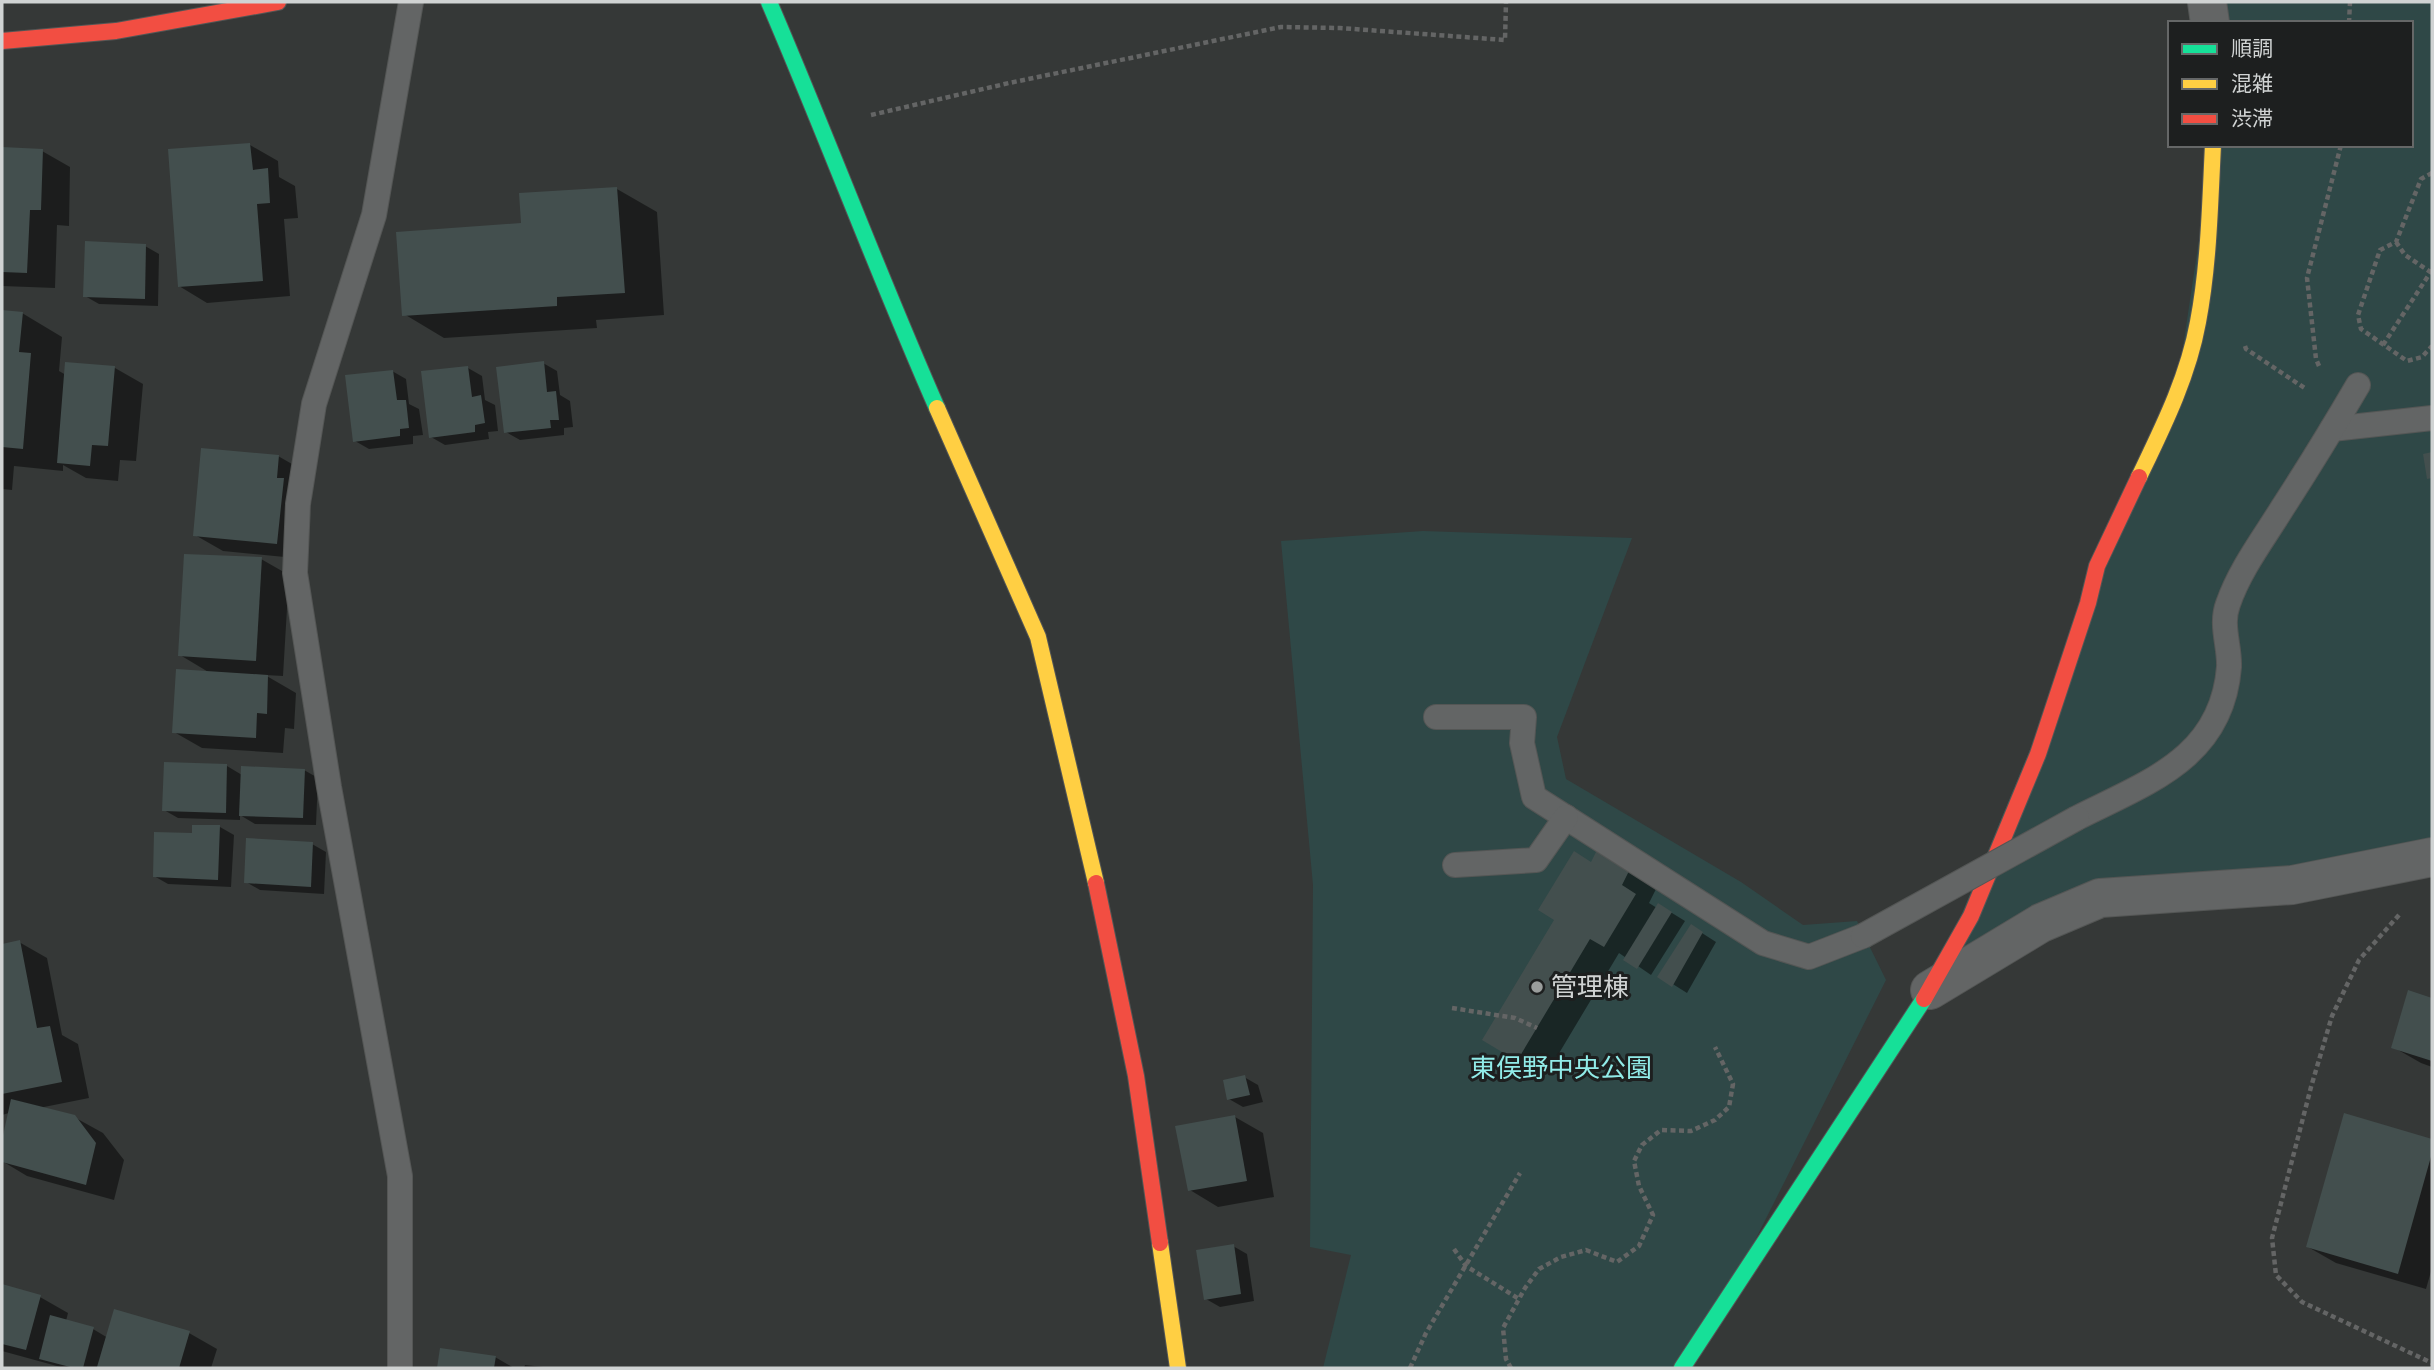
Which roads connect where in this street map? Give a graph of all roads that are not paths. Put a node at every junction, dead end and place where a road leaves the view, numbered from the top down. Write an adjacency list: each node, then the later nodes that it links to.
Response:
1 (278, 2): 6 (street)
2 (411, 2): 16 (lane)
3 (769, 2): 17 (street)
4 (2207, 2): 5 (street)
5 (2210, 21)
6 (2, 41)
7 (2213, 147): 15 (street)
8 (2358, 385): 10 (lane)
9 (2432, 418): 10 (lane)
10 (2337, 421): 12 (lane, bridge)
11 (1436, 717): 12 (lane)
12 (1566, 817): 14 (lane)
13 (2432, 857): 15 (street)
14 (1455, 865)
15 (1930, 990): 18 (street)
16 (400, 1368)
17 (1178, 1368)
18 (1682, 1368)

